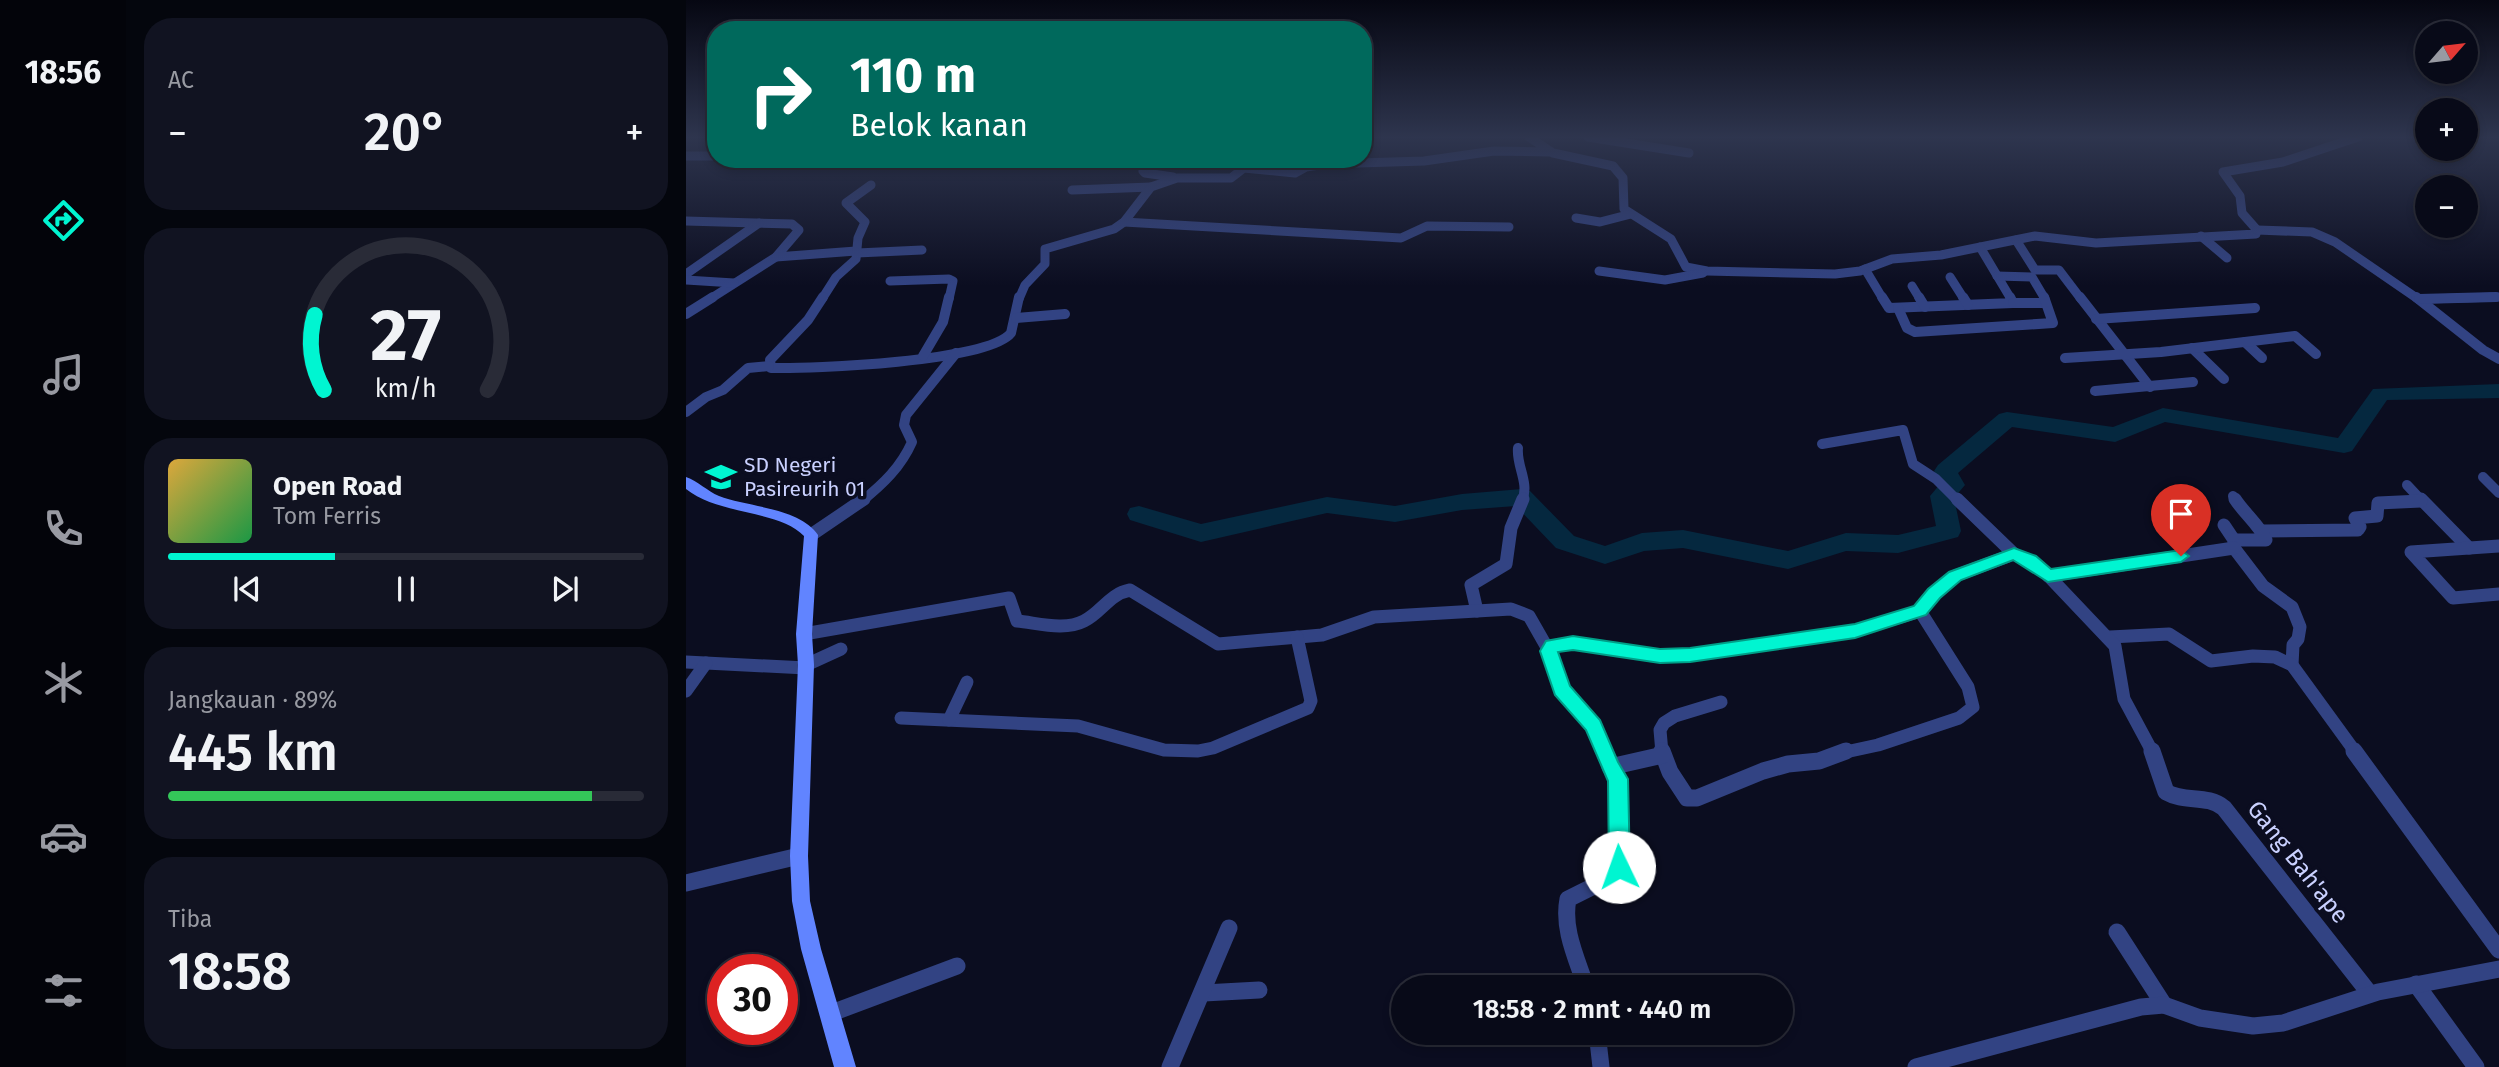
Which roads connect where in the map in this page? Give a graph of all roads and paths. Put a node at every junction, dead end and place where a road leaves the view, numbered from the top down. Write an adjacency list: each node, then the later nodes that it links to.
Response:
1 (869, 187): 17 (street)
2 (1150, 187): 5 (street); 9 (street)
3 (1623, 187): 6 (street)
4 (2233, 187): 12 (street)
5 (1072, 190)
6 (1631, 214): 7 (street); 22 (street)
7 (1577, 218)
8 (686, 221): 10 (street)
9 (1124, 222): 11 (street); 40 (street)
10 (759, 223): 18 (street); 23 (street)
11 (1509, 227)
12 (2257, 229): 13 (street); 31 (street)
13 (2201, 236): 14 (street); 19 (street)
14 (2016, 240): 15 (street); 41 (street)
15 (1980, 247): 20 (street); 24 (street)
16 (922, 250): 17 (street)
17 (856, 252): 18 (street); 51 (street)
18 (776, 257): 28 (street)
19 (2227, 258)
20 (1865, 269): 22 (street); 36 (street)
21 (1599, 271): 22 (street)
22 (1706, 271)
23 (686, 274)
24 (1997, 276): 32 (street); 33 (street)
25 (1950, 277): 34 (street)
26 (686, 280): 28 (street)
27 (890, 281): 47 (street)
28 (734, 283): 38 (street)
29 (1912, 286): 35 (street)
30 (2499, 297): 31 (street)
31 (2419, 299): 50 (street)
32 (2013, 303): 33 (street); 34 (street)
33 (2045, 303): 36 (street)
34 (1968, 305): 35 (street)
35 (1925, 307): 36 (street)
36 (1898, 308)
37 (2255, 308): 41 (street)
38 (686, 314)
39 (1065, 314): 40 (street)
40 (1016, 318): 44 (street)
41 (2096, 319): 45 (street)
42 (2245, 342): 43 (street); 46 (street); 49 (street)
43 (2192, 348): 45 (street); 52 (street)
44 (956, 353): 47 (street); 67 (street)
45 (2123, 354): 48 (street); 54 (street)
46 (2316, 354)
47 (923, 356): 51 (street)
48 (2065, 358)
49 (2262, 358)
50 (2499, 359)
51 (769, 366): 56 (street)
52 (2224, 379)
53 (2193, 382): 54 (street)
54 (2150, 387): 55 (street)
55 (2095, 391)
56 (686, 411)
57 (1822, 444): 71 (street)
58 (1518, 448): 74 (street)
59 (2483, 477): 62 (street)
60 (686, 482): 67 (main road)
61 (2407, 485): 64 (street)
62 (2499, 493)
63 (2233, 496): 66 (street)
64 (2421, 500): 66 (street); 70 (street)
65 (2224, 525): 68 (street)
66 (2262, 531): 68 (street)
67 (811, 535): 76 (main road)
68 (2234, 544): 72 (street); 83 (street)
69 (2499, 546): 70 (street)
70 (2469, 548): 73 (street)
71 (2014, 554): 72 (street); 75 (street)
72 (2048, 576): 78 (street)
73 (2499, 594)
74 (1477, 611): 77 (street); 80 (street)
75 (1920, 611): 80 (street); 90 (street)
76 (804, 634): 77 (street); 84 (main road)
77 (1297, 637): 89 (street)
78 (2110, 638): 83 (street); 103 (street, Gang Bah'ape)
79 (841, 649): 84 (street)
80 (1549, 651): 91 (street)
81 (686, 662): 82 (street)
82 (706, 663): 84 (street); 86 (street)
83 (2292, 666): 96 (street)
84 (806, 667): 92 (main road)
85 (967, 682): 89 (street)
86 (686, 691)
87 (1721, 702): 90 (street)
88 (901, 718): 89 (street)
89 (949, 720)
90 (1663, 755): 91 (street)
91 (1610, 767): 99 (street)
92 (799, 856): 93 (street); 105 (main road)
93 (686, 883)
94 (1229, 928): 102 (street)
95 (2117, 932): 104 (street)
96 (2499, 950)
97 (957, 966): 105 (street)
98 (2499, 969): 100 (street)
99 (1582, 975)
100 (2416, 984): 103 (street); 112 (street)
101 (1259, 990): 102 (street)
102 (1203, 993): 109 (street)
103 (2370, 994): 104 (street)
104 (2164, 1005): 107 (street)
105 (829, 1014): 108 (main road)
106 (1598, 1045): 110 (street)
107 (1963, 1061): 111 (street)
108 (845, 1067)
109 (1170, 1067)
110 (1601, 1067)
111 (1916, 1067)
112 (2476, 1067)

